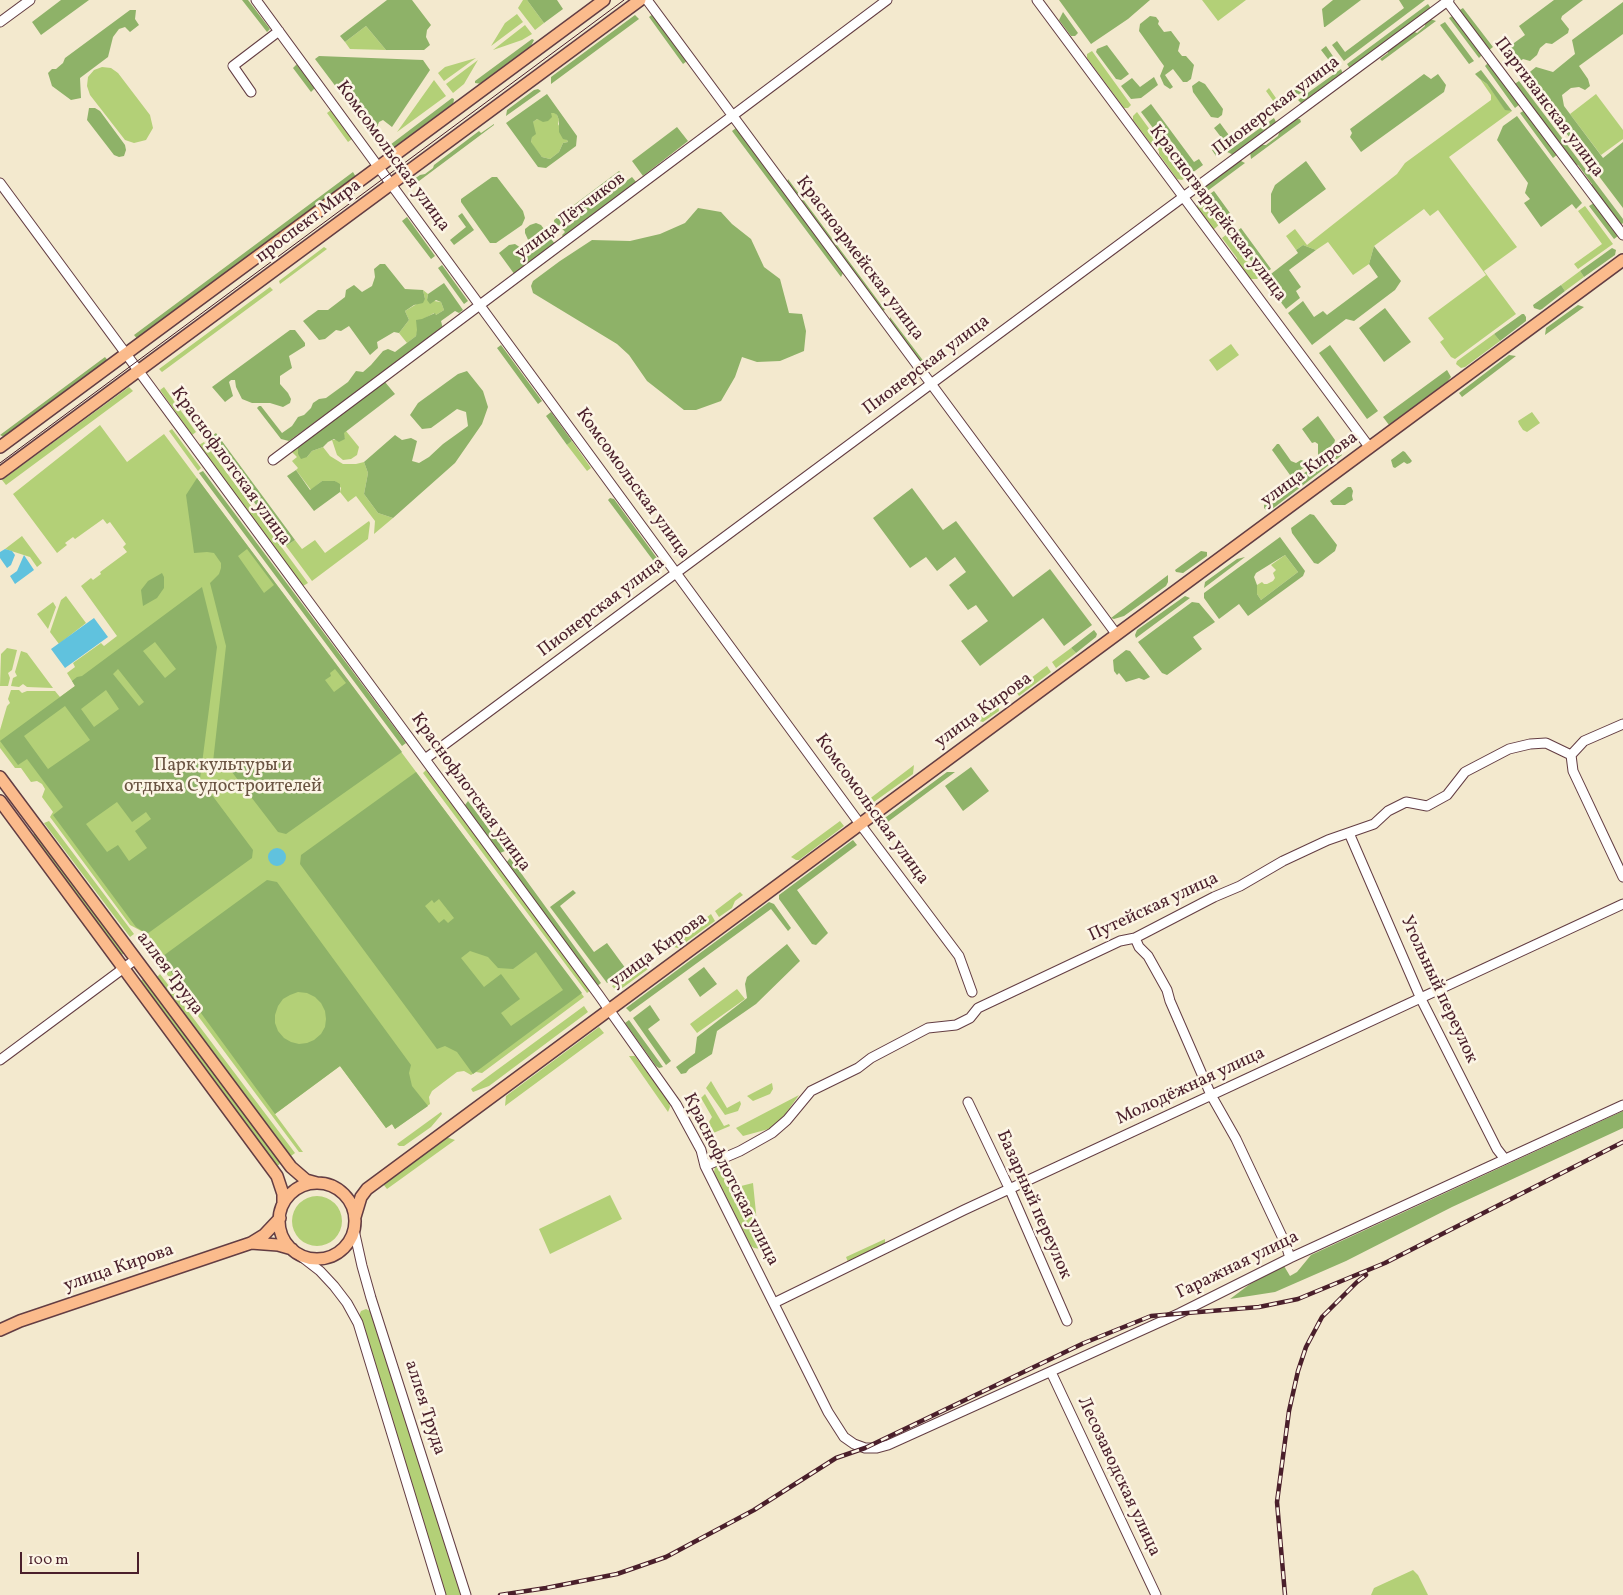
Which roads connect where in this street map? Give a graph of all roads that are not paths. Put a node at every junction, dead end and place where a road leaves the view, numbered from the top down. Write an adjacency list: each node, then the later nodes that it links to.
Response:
1 (30, 0): 9 (street)
2 (256, 0): 10 (street, Комсомольская улица)
3 (604, 0): 13 (main road, проспект Мира)
4 (640, 0): 15 (main road, проспект Мира)
5 (647, 0): 12 (street, Красноармейская улица)
6 (887, 0): 12 (street, улица Лётчиков)
7 (1038, 0): 16 (street, Красногвардейская улица)
8 (1447, 0): 16 (street, Пионерская улица); 17 (street, Партизанская улица)
9 (0, 22)
10 (279, 31): 11 (street); 13 (street, Комсомольская улица)
11 (251, 92)
12 (733, 116): 19 (street, улица Лётчиков); 22 (street, Красноармейская улица)
13 (379, 166): 15 (street, Комсомольская улица); 20 (main road, проспект Мира)
14 (0, 183): 20 (street, Краснофлотская улица)
15 (391, 184): 19 (street, Комсомольская улица); 21 (main road, проспект Мира)
16 (1184, 197): 22 (street, Пионерская улица); 24 (street, Красногвардейская улица)
17 (1623, 235)
18 (1623, 260): 24 (main road, улица Кирова)
19 (480, 305): 25 (street, улица Лётчиков); 27 (street, Комсомольская улица)
20 (127, 353): 21 (street, Краснофлотская улица); 23 (main road, проспект Мира)
21 (139, 370): 26 (main road, проспект Мира); 31 (street, Краснофлотская улица)
22 (931, 384): 27 (street, Пионерская улица); 28 (street, Красноармейская улица)
23 (0, 447)
24 (1370, 448): 28 (main road, улица Кирова)
25 (273, 460)
26 (0, 473)
27 (676, 573): 31 (street, Пионерская улица); 36 (street, Комсомольская улица)
28 (1117, 634): 36 (main road, улица Кирова)
29 (1623, 724): 30 (street)
30 (1570, 754): 37 (street, Путейская улица); 38 (street)
31 (425, 759): 45 (street, Краснофлотская улица)
32 (0, 777): 34 (main road, аллея Труда)
33 (0, 800): 35 (main road, аллея Труда)
34 (20, 803): 35 (main road); 41 (main road, аллея Труда)
35 (8, 812): 42 (main road, аллея Труда)
36 (860, 824): 43 (street, Комсомольская улица); 45 (main road, улица Кирова)
37 (1348, 833): 40 (street, Путейская улица); 44 (street, Угольный переулок)
38 (1623, 878)
39 (1623, 904): 44 (street, Молодёжная улица)
40 (1135, 938): 47 (street); 51 (street, Путейская улица)
41 (136, 959): 42 (street); 52 (main road, аллея Труда)
42 (123, 968): 46 (street); 56 (main road, аллея Труда)
43 (972, 992)
44 (1421, 999): 47 (street, Молодёжная улица); 50 (street, Угольный переулок)
45 (609, 1010): 51 (street, Краснофлотская улица); 54 (main road, улица Кирова)
46 (0, 1060)
47 (1211, 1095): 55 (street, Молодёжная улица); 62 (street)
48 (968, 1102): 55 (street, Базарный переулок)
49 (1623, 1105): 50 (street, Гаражная улица)
50 (1504, 1158): 62 (street, Гаражная улица)
51 (705, 1166): 63 (street, Краснофлотская улица)
52 (317, 1183): 53 (main road); 56 (main road)
53 (337, 1188): 54 (main road); 57 (main road)
54 (367, 1189): 57 (main road, улица Кирова)
55 (1010, 1190): 63 (street, Молодёжная улица); 64 (street, Базарный переулок)
56 (283, 1204): 58 (main road)
57 (355, 1216): 59 (main road)
58 (280, 1218): 60 (main road, улица Кирова); 61 (main road)
59 (354, 1230): 61 (main road); 69 (street, аллея Труда)
60 (251, 1243): 61 (main road, улица Кирова); 65 (main road, улица Кирова)
61 (295, 1251): 68 (street)
62 (1290, 1258): 66 (street, Гаражная улица)
63 (774, 1304): 67 (street, Краснофлотская улица)
64 (1067, 1322)
65 (0, 1330)
66 (1051, 1372): 67 (street, Гаражная улица); 70 (street, Лесозаводская улица)
67 (865, 1448)
68 (441, 1595)
69 (466, 1595)
70 (1156, 1595)

